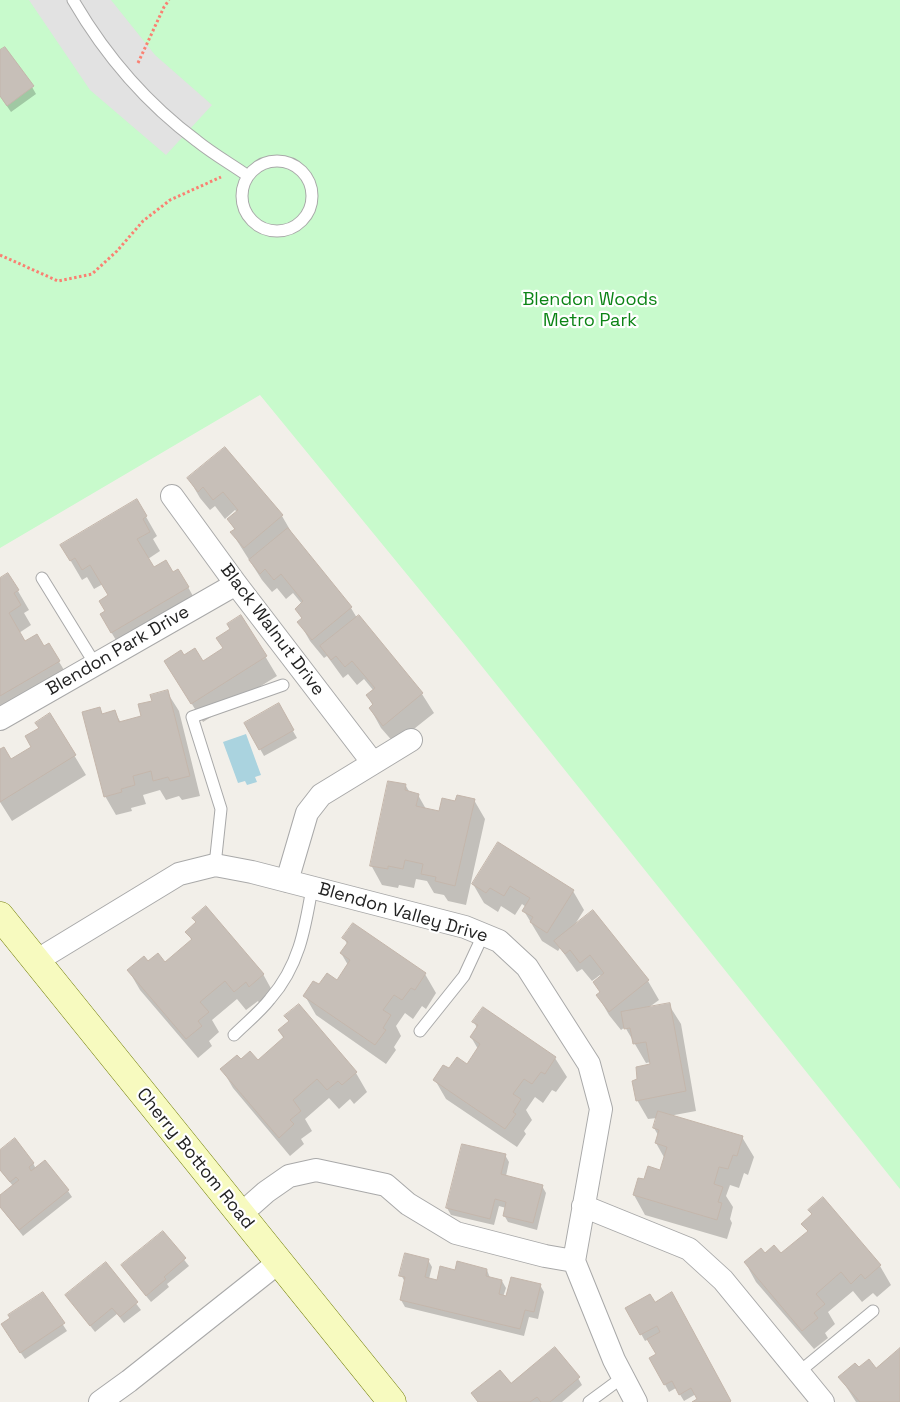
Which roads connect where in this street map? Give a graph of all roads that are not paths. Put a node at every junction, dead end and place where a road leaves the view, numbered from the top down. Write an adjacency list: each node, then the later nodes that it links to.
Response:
1 (73, 0): 2 (lane)
2 (243, 172): 2 (lane)
3 (172, 496): 5 (street, Black Walnut Drive)
4 (42, 578): 6 (lane)
5 (236, 584): 6 (street, Blendon Park Drive); 10 (street, Black Walnut Drive)
6 (95, 664): 8 (street, Blendon Park Drive)
7 (283, 686): 11 (lane)
8 (0, 718)
9 (411, 740): 10 (street)
10 (373, 763): 12 (street)
11 (215, 865): 12 (street, Blendon Valley Drive); 16 (street, Blendon Valley Drive)
12 (287, 881): 13 (street, Blendon Valley Drive)
13 (312, 888): 15 (street, Blendon Valley Drive); 18 (lane)
14 (0, 916): 16 (main road, Cherry Bottom Road)
15 (483, 935): 17 (lane); 19 (street, Blendon Valley Drive)
16 (36, 961): 20 (main road, Cherry Bottom Road)
17 (420, 1031)
18 (234, 1034)
19 (583, 1206): 21 (street, Blendon Valley Drive); 24 (street)
20 (240, 1214): 21 (street); 22 (main road, Cherry Bottom Road)
21 (574, 1261): 25 (street)
22 (279, 1262): 26 (street); 27 (main road, Cherry Bottom Road)
23 (873, 1311): 24 (lane)
24 (799, 1372): 30 (street)
25 (623, 1376): 28 (lane); 29 (street)
26 (100, 1402)
27 (392, 1402)
28 (589, 1402)
29 (636, 1402)
30 (823, 1402)

